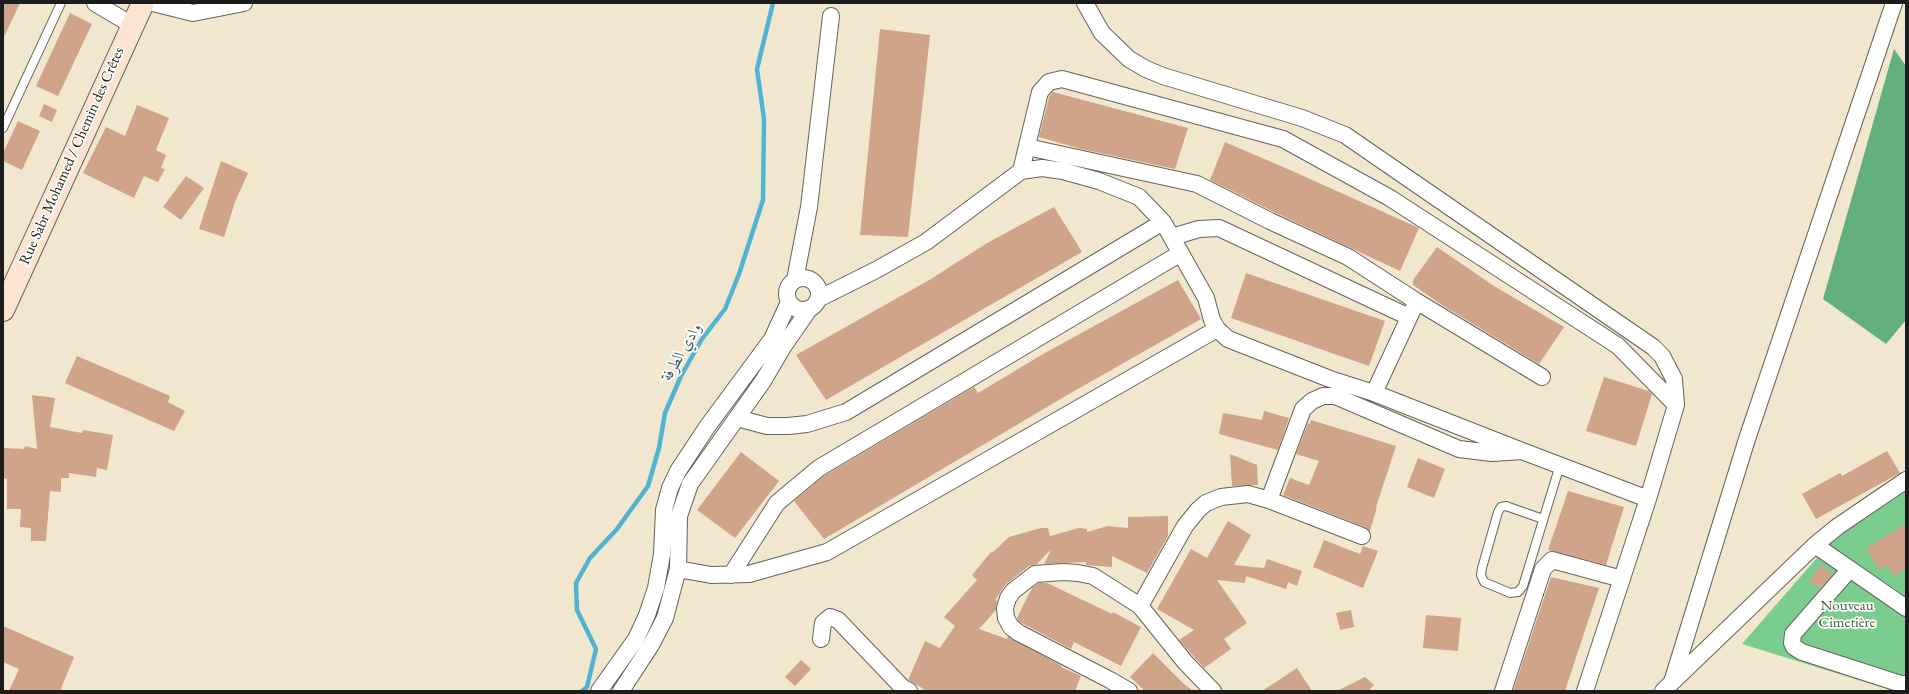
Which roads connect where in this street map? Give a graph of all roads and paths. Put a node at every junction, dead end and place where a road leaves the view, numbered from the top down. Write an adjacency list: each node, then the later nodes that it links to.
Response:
1 (61, 3): 10 (lane)
2 (95, 3): 9 (street)
3 (143, 3): 9 (street, Rue Sabr Mohamed / Chemin des Crêtes)
4 (153, 3): 5 (street)
5 (244, 3)
6 (1085, 3): 26 (street)
7 (1894, 3): 44 (street)
8 (831, 16): 17 (street)
9 (132, 24): 21 (street, Rue Sabr Mohamed / Chemin des Crêtes)
10 (6, 112): 11 (lane)
11 (3, 128)
12 (1027, 147): 13 (street); 18 (street); 26 (street)
13 (1021, 171): 14 (street); 20 (street)
14 (1163, 222): 15 (street); 27 (street)
15 (1172, 237): 16 (street); 22 (street)
16 (1181, 253): 23 (street); 38 (street)
17 (795, 280): 19 (street); 20 (street)
18 (1416, 301): 22 (street); 24 (street)
19 (788, 302): 20 (street); 45 (street)
20 (814, 303): 27 (street)
21 (3, 310)
22 (1409, 317): 25 (street)
23 (1217, 330): 25 (street); 38 (street)
24 (1542, 377)
25 (1374, 393): 28 (street)
26 (1676, 405): 31 (street)
27 (737, 418): 36 (street)
28 (1522, 451): 29 (street); 32 (street)
29 (1560, 465): 31 (street); 33 (lane)
30 (1906, 480): 35 (street)
31 (1648, 499): 39 (street)
32 (1269, 500): 34 (street); 40 (street)
33 (1543, 519): 33 (lane)
34 (1362, 536)
35 (1815, 545): 37 (street); 44 (street)
36 (678, 569): 38 (street); 46 (street)
37 (1850, 569): 41 (street); 43 (street)
38 (731, 575)
39 (1622, 579): 50 (street); 51 (street)
40 (1140, 606): 48 (street); 49 (street)
41 (1906, 608)
42 (821, 639): 47 (street)
43 (1906, 684)
44 (1668, 686)
45 (599, 691)
46 (621, 691)
47 (909, 691)
48 (1129, 691)
49 (1213, 691)
50 (1503, 691)
51 (1585, 691)

